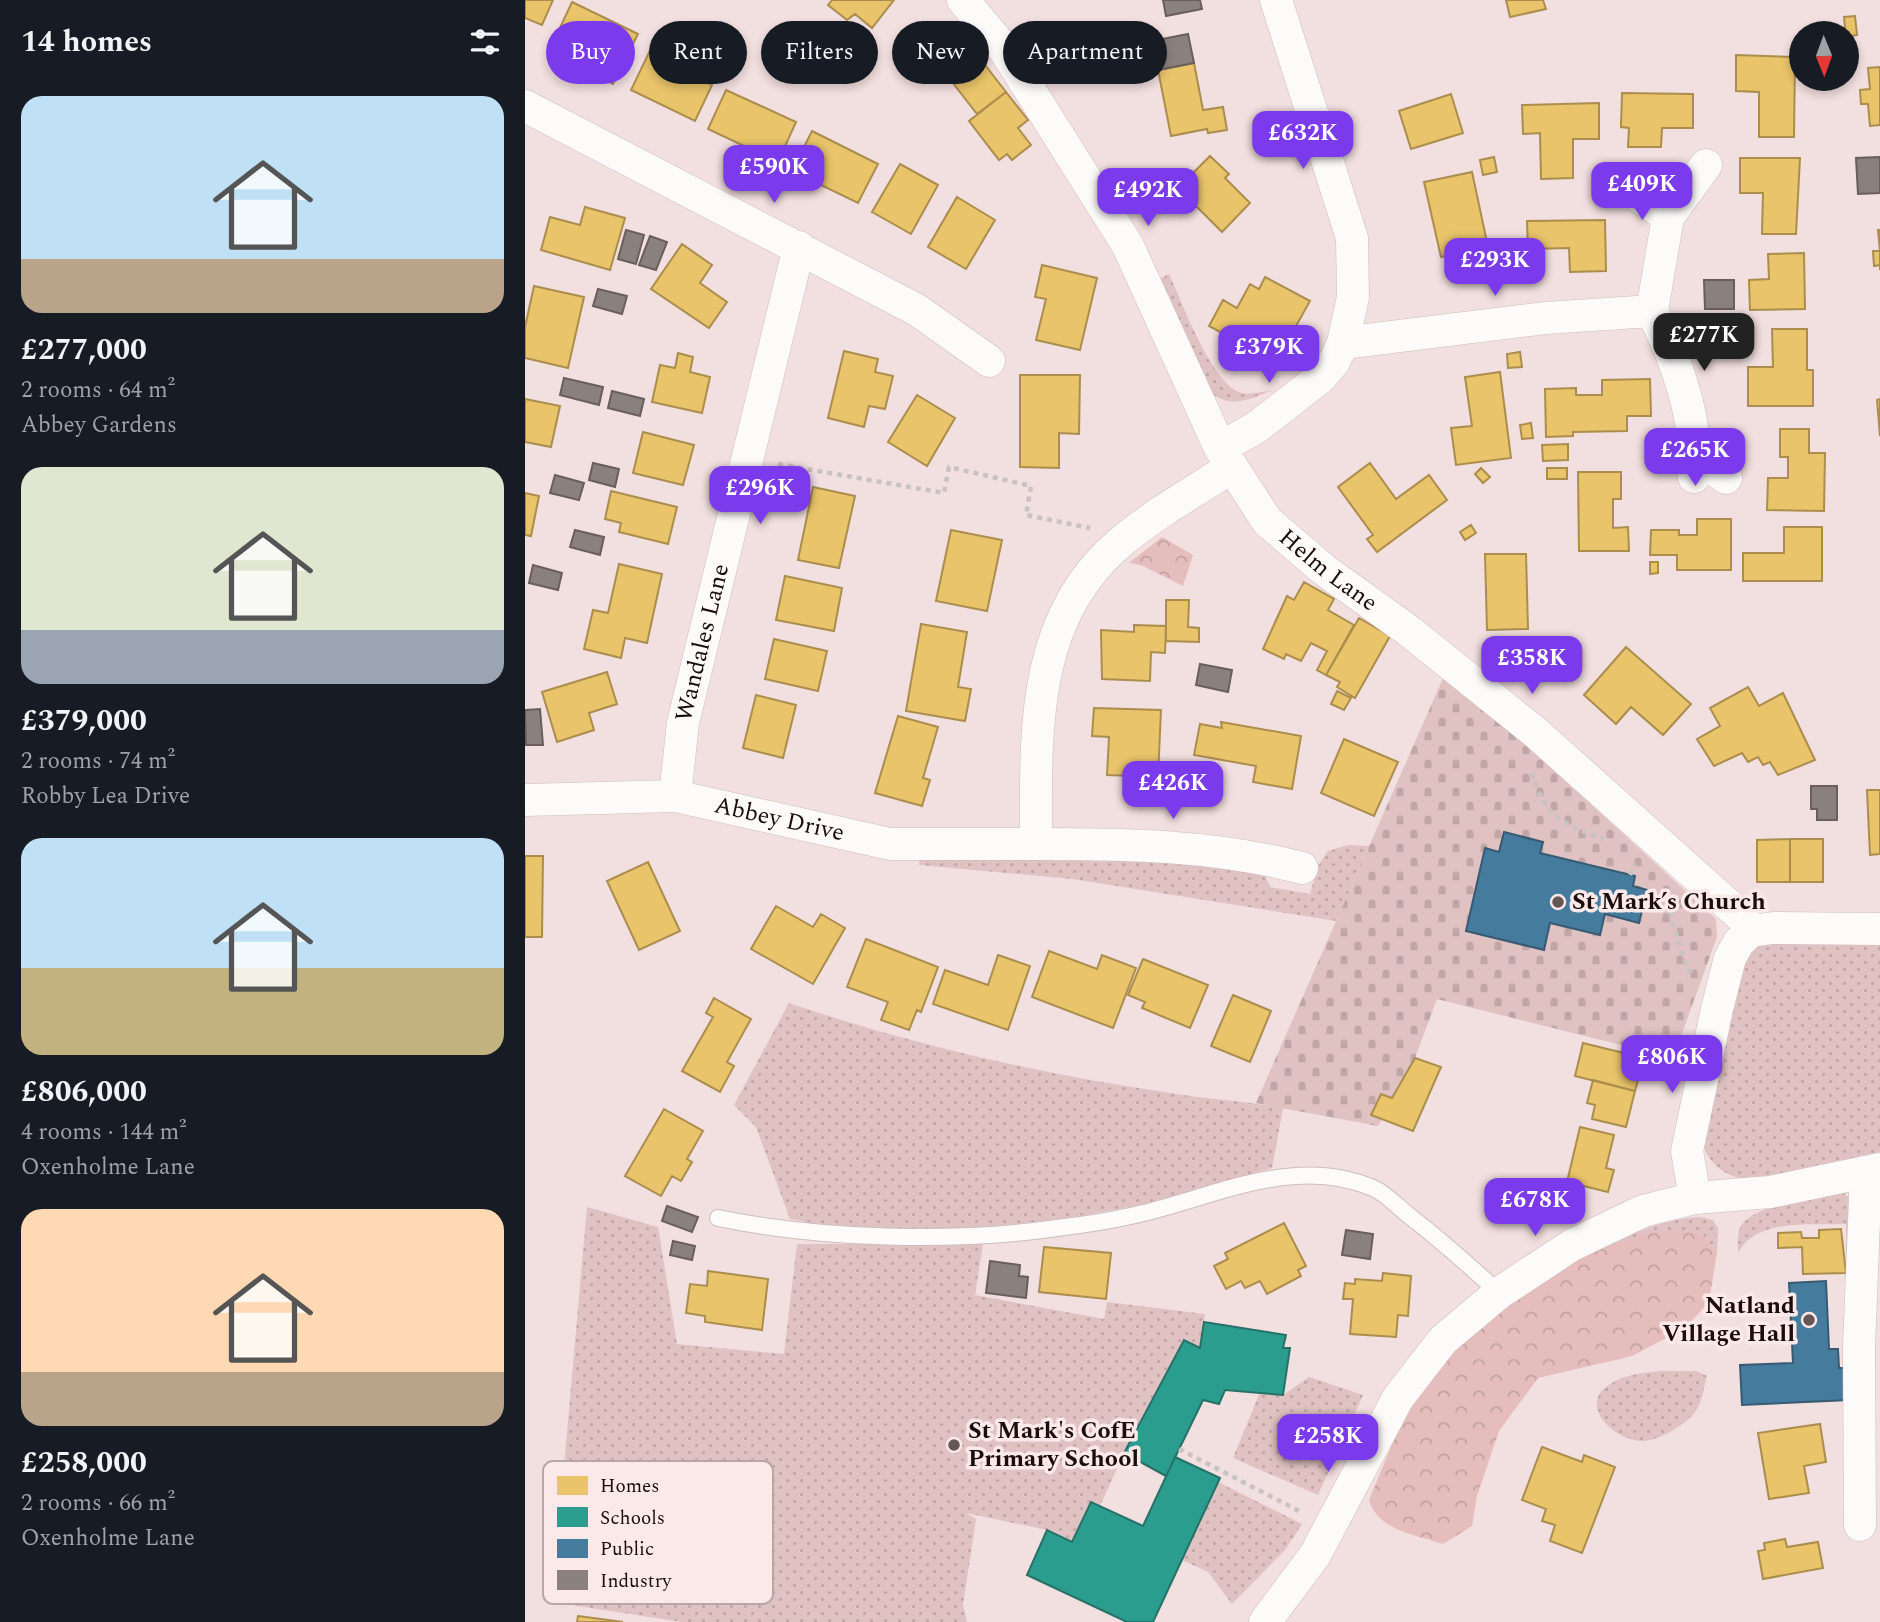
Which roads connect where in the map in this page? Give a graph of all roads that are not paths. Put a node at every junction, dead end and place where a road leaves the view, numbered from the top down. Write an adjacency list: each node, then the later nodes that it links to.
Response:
1 (963, 0): 11 (street, Helm Lane)
2 (1276, 0): 9 (street)
3 (525, 106): 7 (street)
4 (1706, 165): 6 (street)
5 (1641, 198): 6 (street)
6 (1668, 216): 8 (street)
7 (799, 247): 10 (street); 13 (street, Wandales Lane)
8 (1652, 311): 9 (street); 12 (street)
9 (1343, 343): 11 (street)
10 (989, 361)
11 (1226, 458): 15 (street); 18 (street, Helm Lane)
12 (1726, 478)
13 (675, 796): 14 (street, Abbey Drive); 15 (street, Abbey Drive)
14 (525, 800)
15 (1035, 844): 16 (street, Abbey Drive)
16 (1302, 868)
17 (1880, 929): 18 (street)
18 (1751, 931): 20 (street)
19 (1873, 1171): 20 (street); 23 (street)
20 (1695, 1198): 22 (street)
21 (718, 1218): 22 (lane)
22 (1499, 1293): 24 (street)
23 (1860, 1525)
24 (1265, 1622)

